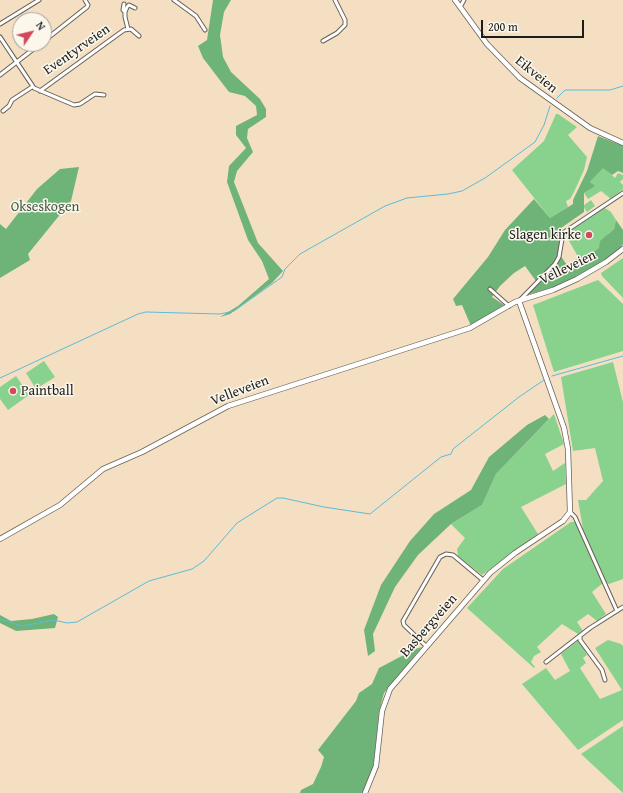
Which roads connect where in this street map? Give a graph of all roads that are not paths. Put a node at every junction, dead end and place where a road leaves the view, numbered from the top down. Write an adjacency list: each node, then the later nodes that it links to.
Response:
1 (39, 0): 11 (street)
2 (85, 0): 14 (street)
3 (174, 0): 13 (street)
4 (335, 0): 17 (street)
5 (455, 0): 8 (main road, Eikveien)
6 (464, 0): 8 (street)
7 (124, 4): 10 (street, Eventyrveien)
8 (460, 7): 25 (main road, Eikveien)
9 (135, 8): 10 (street)
10 (125, 12): 12 (street, Eventyrveien)
11 (0, 24)
12 (128, 29): 15 (street, Eventyrveien); 22 (street, Eventyrveien)
13 (205, 30)
14 (52, 35)
15 (139, 36)
16 (0, 37): 19 (street)
17 (323, 41)
18 (29, 52): 19 (street)
19 (16, 62): 20 (street); 21 (street)
20 (0, 75)
21 (32, 87): 22 (street); 24 (street)
22 (40, 91): 23 (street)
23 (104, 95)
24 (3, 110)
25 (623, 143)
26 (623, 194): 29 (street, Velleveien)
27 (623, 249): 29 (main road, Velleveien)
28 (490, 289): 30 (street)
29 (519, 301): 30 (main road, Velleveien); 31 (main road)
30 (509, 306): 32 (main road, Velleveien)
31 (570, 512): 33 (main road, Basbergveien); 35 (street)
32 (0, 539)
33 (483, 580): 37 (main road, Basbergveien); 37 (street)
34 (623, 607): 35 (street)
35 (617, 611): 36 (street)
36 (580, 636): 38 (street); 39 (street)
37 (426, 646): 40 (main road, Basbergveien)
38 (546, 662)
39 (605, 680)
40 (365, 793)

